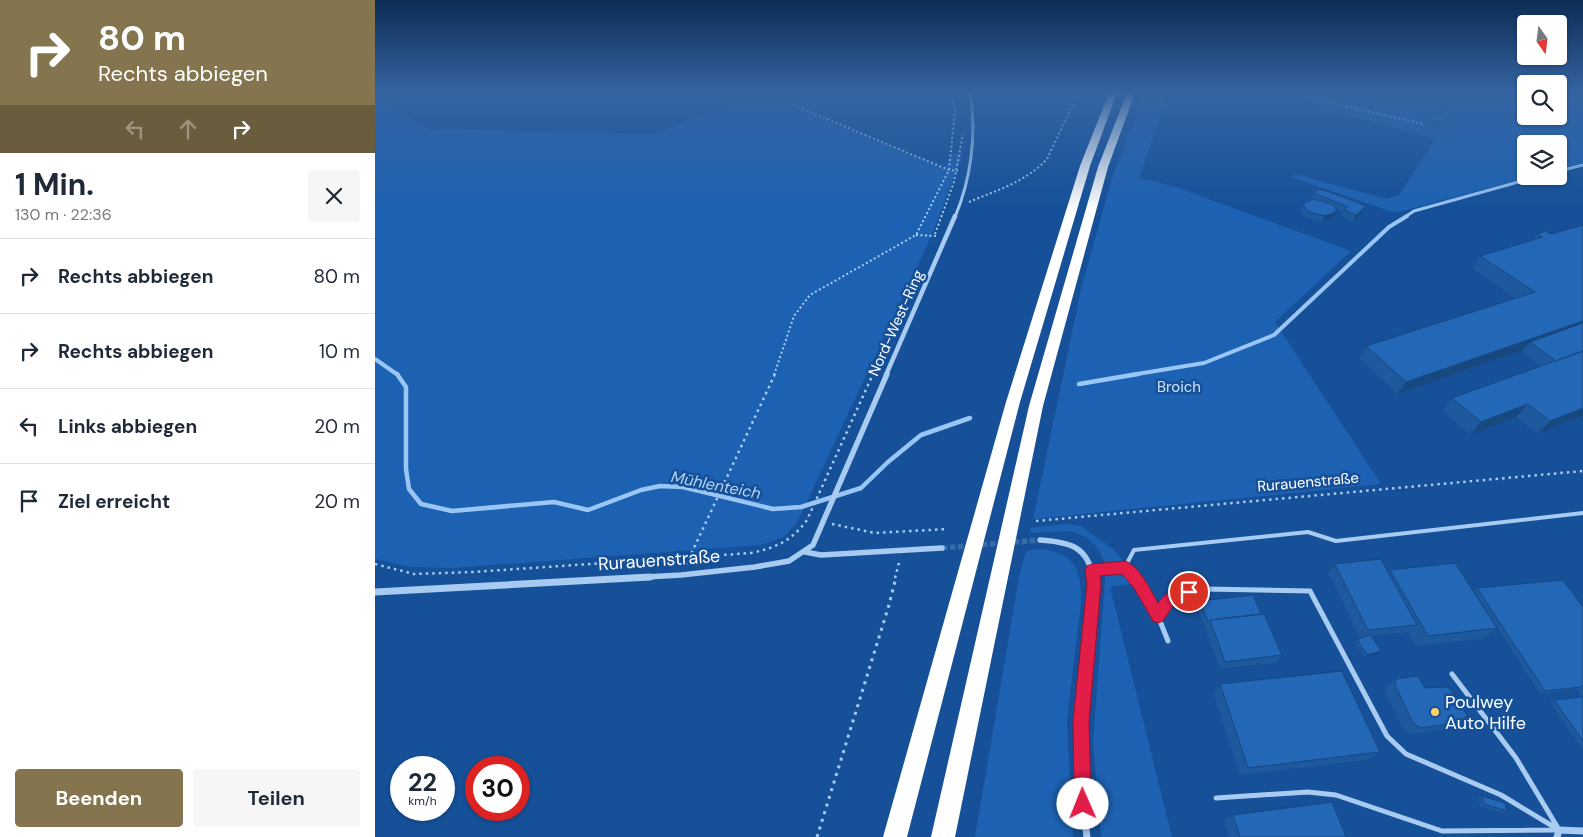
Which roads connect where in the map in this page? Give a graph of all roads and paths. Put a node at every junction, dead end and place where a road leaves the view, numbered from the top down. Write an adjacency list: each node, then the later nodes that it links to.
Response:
1 (858, 132): 8 (path)
2 (953, 132): 8 (path)
3 (963, 132): 9 (path)
4 (974, 132): 10 (street, Nord-West-Ring)
5 (1060, 132): 11 (path)
6 (1098, 132): 40 (highway)
7 (1116, 132): 41 (highway)
8 (949, 170): 9 (path); 12 (path)
9 (957, 171): 10 (path); 13 (path)
10 (968, 171): 11 (street, Nord-West-Ring)
11 (959, 207): 14 (street, Nord-West-Ring)
12 (916, 234): 13 (path); 27 (path)
13 (935, 236): 14 (path); 15 (path)
14 (947, 237): 21 (street, Nord-West-Ring)
15 (932, 242)
16 (919, 272): 19 (path)
17 (1583, 471): 20 (path, Rurauenstraße)
18 (1583, 513): 29 (lane)
19 (807, 520): 21 (path); 27 (path)
20 (1036, 521)
21 (823, 522): 22 (path); 26 (street, Nord-West-Ring)
22 (947, 529)
23 (1040, 540): 30 (street)
24 (942, 548): 25 (street, Rurauenstraße)
25 (902, 550): 26 (street, Rurauenstraße); 39 (path)
26 (805, 552): 31 (street, Rurauenstraße)
27 (690, 558): 28 (path); 31 (path)
28 (375, 564)
29 (1125, 567): 30 (lane); 33 (lane)
30 (1092, 570): 42 (street)
31 (681, 575): 32 (street, Rurauenstraße)
32 (375, 592)
33 (1158, 616): 34 (lane); 38 (lane)
34 (1168, 641)
35 (1452, 674): 38 (lane)
36 (1217, 798): 38 (lane)
37 (1583, 831): 38 (street)
38 (1558, 833)
39 (817, 837)
40 (895, 837)
41 (943, 837)
42 (1087, 837)

